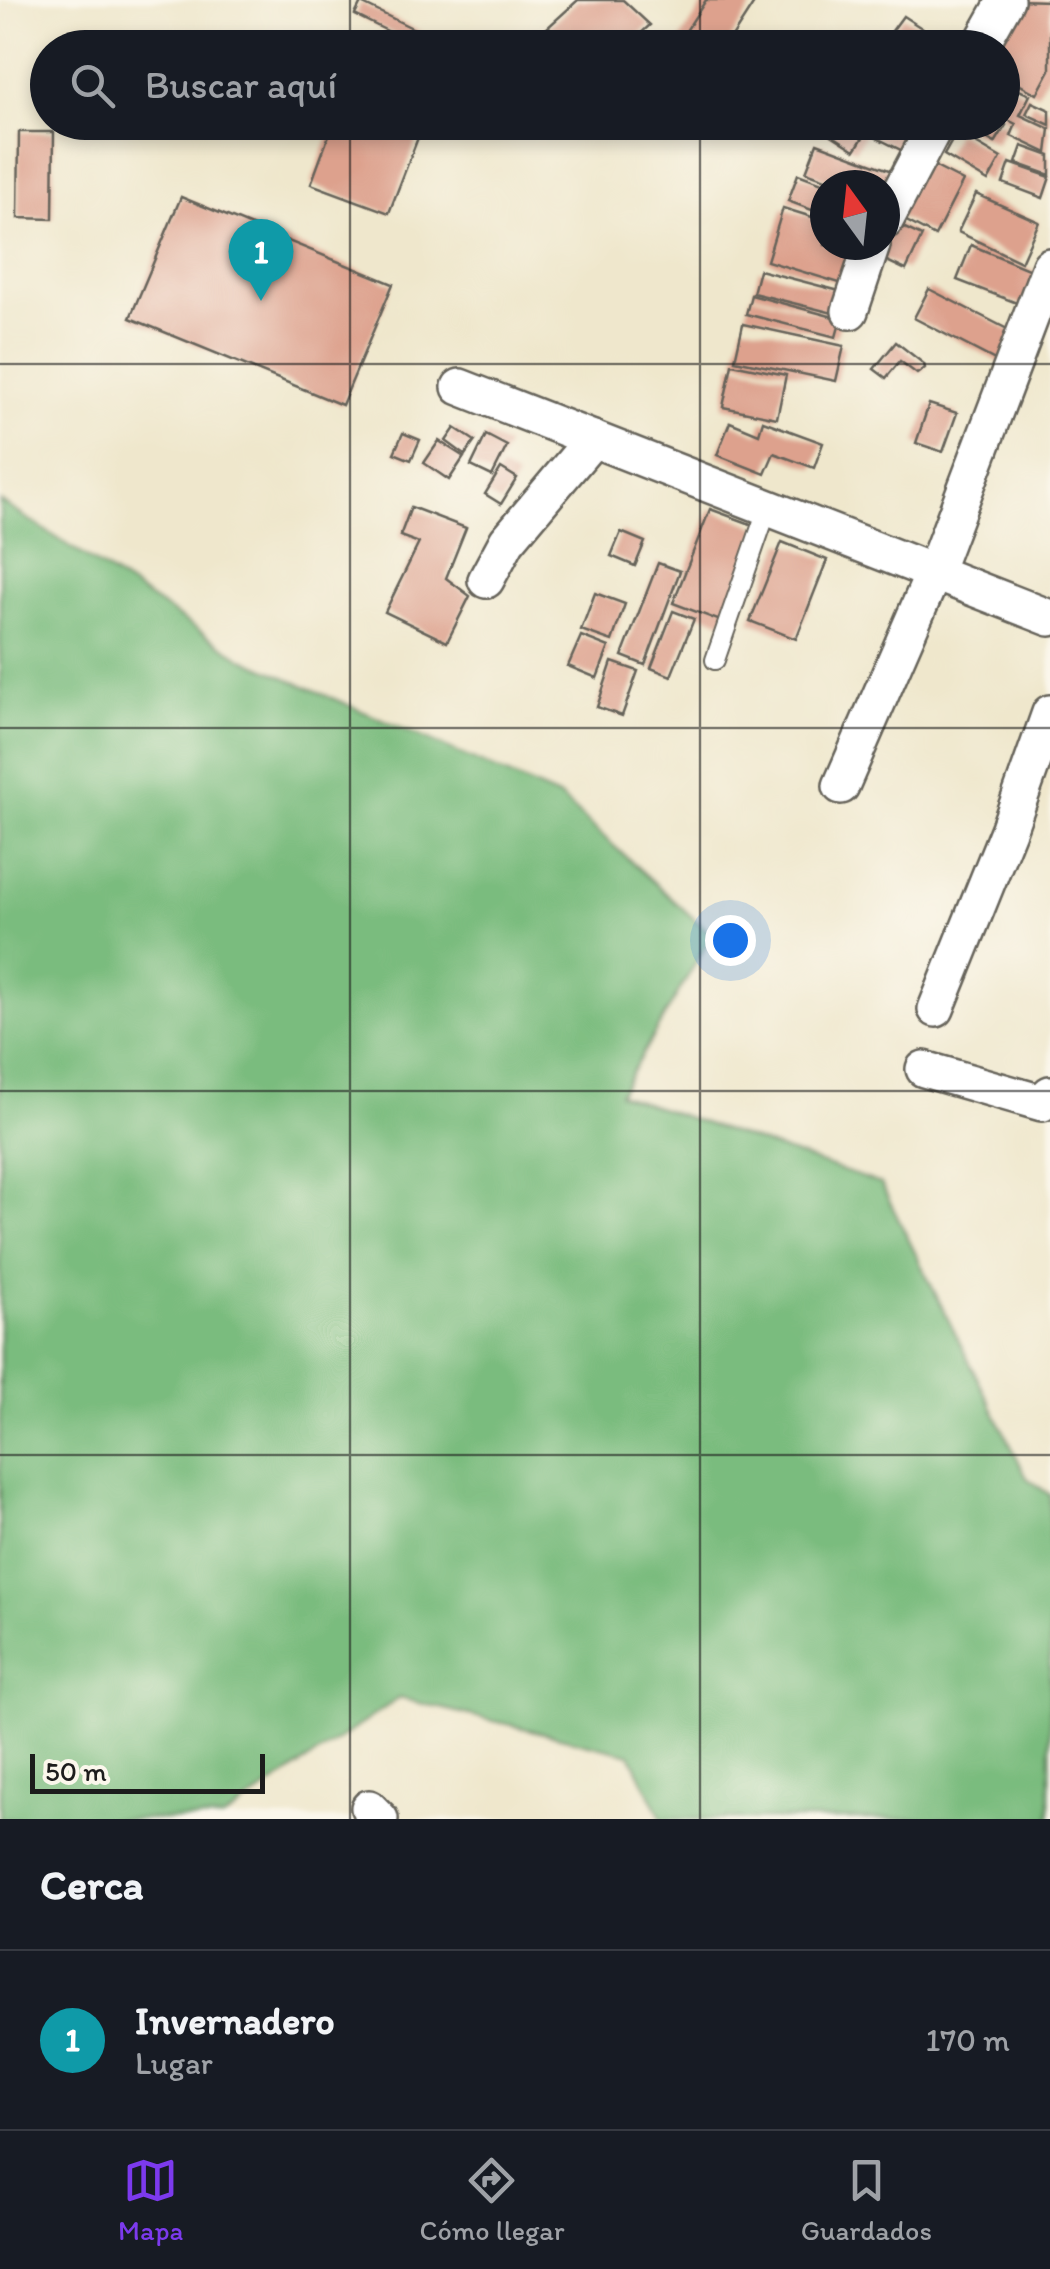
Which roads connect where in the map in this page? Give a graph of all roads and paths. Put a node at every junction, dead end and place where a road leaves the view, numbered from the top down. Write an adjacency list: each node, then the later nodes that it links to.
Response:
1 (1006, 0): 2 (street)
2 (989, 30)
3 (928, 140): 4 (street)
4 (900, 192)
5 (867, 260): 7 (street)
6 (1050, 266): 11 (street)
7 (850, 311)
8 (460, 387): 9 (street)
9 (593, 439): 10 (street); 12 (street)
10 (768, 507): 11 (street); 14 (lane)
11 (934, 572): 13 (street); 16 (street)
12 (486, 580)
13 (1050, 618)
14 (715, 660)
15 (1050, 713): 17 (street)
16 (841, 786)
17 (936, 1008)
18 (924, 1069): 19 (street)
19 (1050, 1094)

